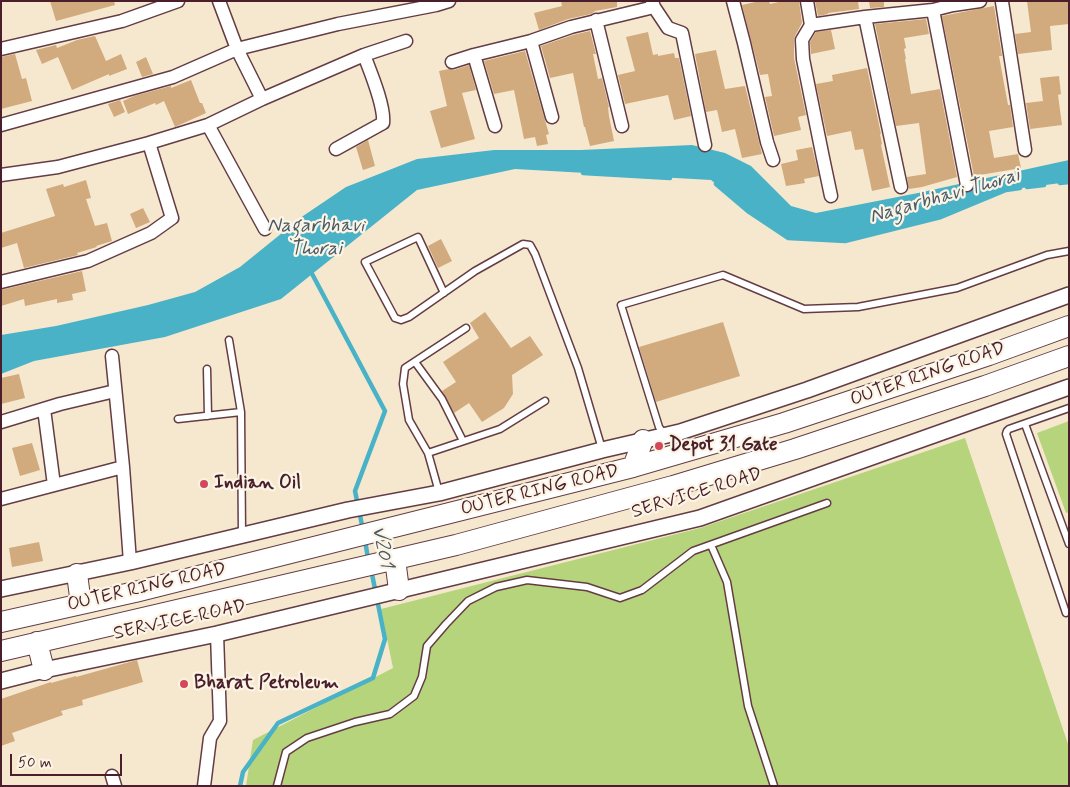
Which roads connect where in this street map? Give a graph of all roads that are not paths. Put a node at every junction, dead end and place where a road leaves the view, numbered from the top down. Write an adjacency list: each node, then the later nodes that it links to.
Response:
1 (178, 1): 16 (street)
2 (219, 1): 17 (street)
3 (449, 1): 17 (street)
4 (733, 1): 31 (street)
5 (806, 1): 13 (street)
6 (980, 1): 10 (street)
7 (996, 1): 8 (street)
8 (1003, 1): 30 (street)
9 (653, 4): 12 (street); 28 (street)
10 (933, 10): 11 (street); 33 (street)
11 (865, 17): 13 (street); 34 (street)
12 (596, 20): 15 (street); 26 (street)
13 (811, 25): 35 (street)
14 (406, 41): 18 (street)
15 (531, 41): 19 (street); 22 (street)
16 (1, 49)
17 (237, 49): 21 (street); 23 (street)
18 (364, 54): 21 (street); 29 (street)
19 (474, 55): 20 (street); 25 (street)
20 (452, 62)
21 (262, 99): 24 (street)
22 (552, 117)
23 (1, 125)
24 (208, 125): 27 (street); 36 (street)
25 (495, 126)
26 (622, 126)
27 (149, 143): 32 (street); 38 (street)
28 (705, 146)
29 (336, 149)
30 (1025, 150)
31 (773, 160)
32 (1, 175)
33 (967, 185)
34 (901, 187)
35 (831, 196)
36 (265, 228)
37 (1069, 251): 58 (lane)
38 (1, 282)
39 (444, 293): 39 (lane); 61 (lane)
40 (1069, 295): 58 (street)
41 (1069, 326): 64 (highway, OUTER RING ROAD)
42 (466, 328): 46 (lane)
43 (229, 340): 53 (lane)
44 (112, 356): 49 (street)
45 (1069, 356): 73 (highway, OUTER RING ROAD)
46 (415, 362): 60 (lane); 62 (lane)
47 (206, 369): 54 (lane)
48 (1069, 387): 77 (street, SERVICE ROAD)
49 (115, 391): 52 (street); 63 (street)
50 (545, 402): 60 (lane)
51 (1069, 408): 57 (lane)
52 (44, 409): 56 (street); 65 (street)
53 (241, 412): 54 (lane); 70 (lane)
54 (208, 416): 55 (lane)
55 (178, 419)
56 (1, 422)
57 (1025, 424): 69 (lane); 79 (lane)
58 (665, 435): 59 (street)
59 (643, 440): 61 (street); 64 (highway)
60 (463, 441): 62 (lane)
61 (602, 450): 66 (street)
62 (428, 453): 66 (lane)
63 (123, 467): 65 (street); 74 (street)
64 (633, 467): 78 (highway, OUTER RING ROAD)
65 (54, 485): 67 (street)
66 (440, 493): 70 (street)
67 (1, 499)
68 (826, 503): 72 (lane)
69 (1065, 525): 71 (lane)
70 (242, 536): 74 (street)
71 (1069, 544)
72 (711, 545): 87 (lane); 88 (lane)
73 (387, 561): 77 (highway); 82 (highway, OUTER RING ROAD)
74 (130, 562): 75 (street)
75 (77, 574): 76 (street); 78 (highway)
76 (1, 590)
77 (393, 592): 81 (street, SERVICE ROAD)
78 (81, 604): 80 (highway, OUTER RING ROAD)
79 (1066, 613)
80 (1, 622)
81 (217, 634): 84 (street, SERVICE ROAD); 86 (street)
82 (37, 642): 83 (highway, OUTER RING ROAD); 84 (highway)
83 (1, 651)
84 (44, 670): 85 (street, SERVICE ROAD)
85 (1, 682)
86 (204, 786)
87 (277, 786)
88 (774, 786)

